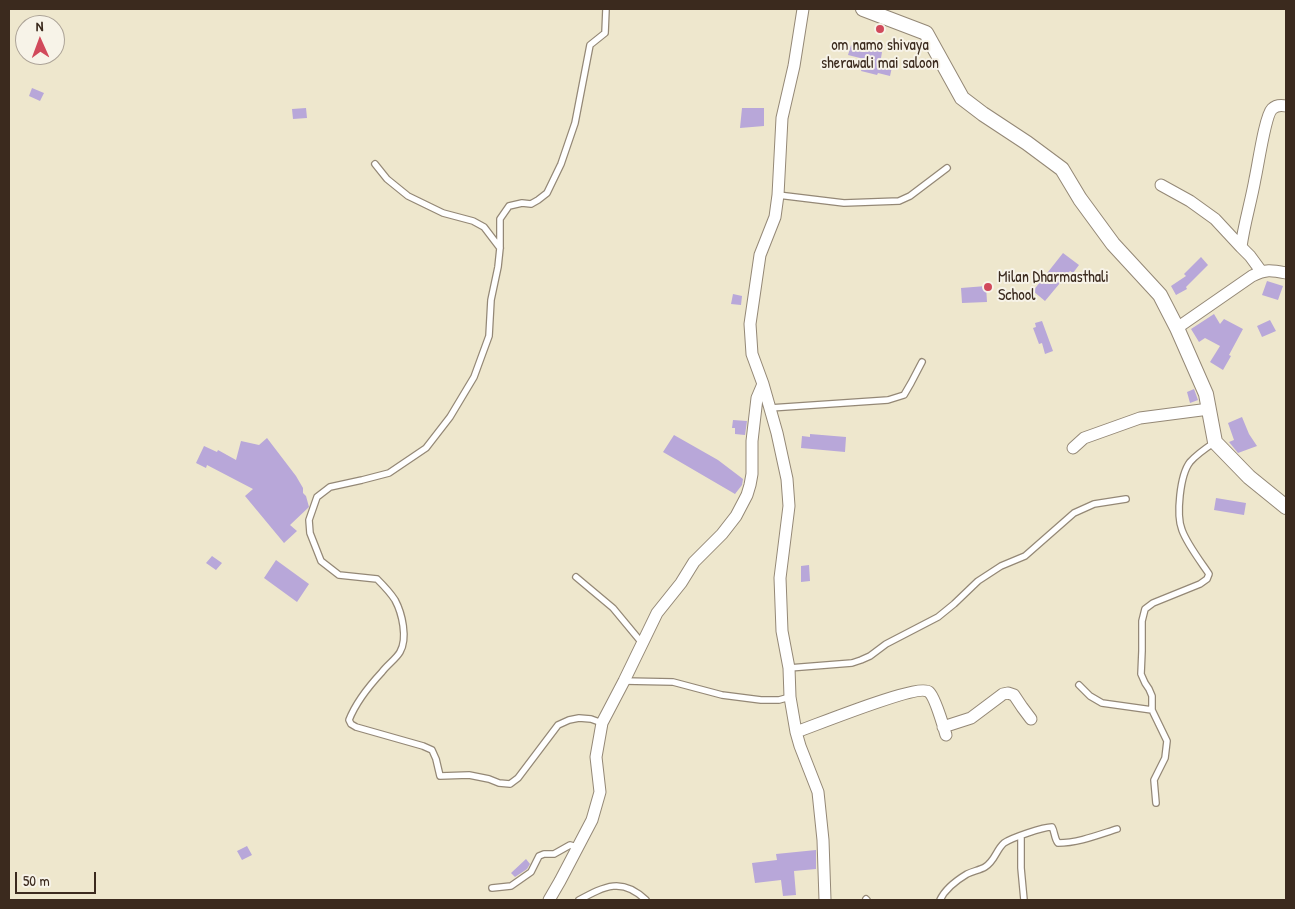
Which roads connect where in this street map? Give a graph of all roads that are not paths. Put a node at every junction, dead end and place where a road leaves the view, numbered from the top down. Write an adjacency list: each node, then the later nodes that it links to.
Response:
1 (606, 9): 10 (lane)
2 (803, 9): 8 (street)
3 (863, 9): 13 (street)
4 (1286, 106): 9 (street)
5 (375, 164): 10 (lane)
6 (948, 168): 8 (lane)
7 (1160, 185): 9 (street)
8 (778, 195): 15 (street)
9 (1241, 247): 11 (street)
10 (500, 248): 30 (lane)
11 (1262, 271): 12 (street); 13 (street)
12 (1286, 273)
13 (1176, 328): 17 (street)
14 (922, 362): 16 (lane)
15 (763, 384): 16 (street); 23 (street)
16 (770, 408): 24 (street)
17 (1209, 409): 18 (street); 19 (street)
18 (1215, 442): 21 (street); 28 (lane)
19 (1073, 448)
20 (1126, 499): 24 (lane)
21 (1286, 507)
22 (576, 577): 23 (lane)
23 (642, 642): 25 (street)
24 (789, 668): 27 (street)
25 (624, 681): 27 (lane); 30 (street)
26 (1079, 685): 28 (lane)
27 (790, 697): 31 (street)
28 (1152, 710): 32 (lane)
29 (1031, 719): 31 (street)
30 (602, 723): 35 (street)
31 (796, 732): 40 (street)
32 (1156, 803)
33 (1118, 829): 34 (lane)
34 (1021, 836): 41 (lane); 42 (lane)
35 (578, 847): 36 (lane); 37 (street)
36 (492, 888)
37 (549, 900)
38 (580, 900): 39 (lane)
39 (646, 900)
40 (826, 900)
41 (940, 900)
42 (1024, 900)

